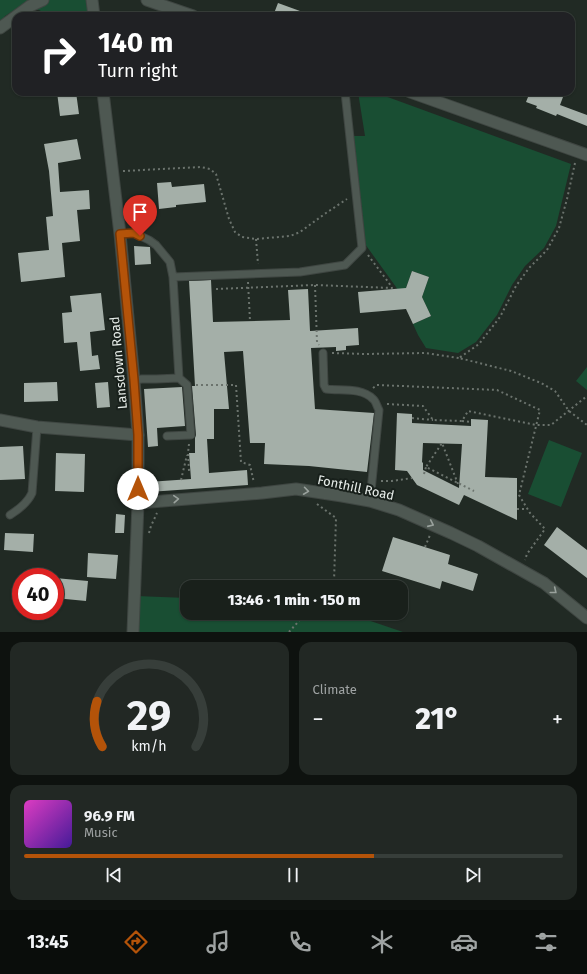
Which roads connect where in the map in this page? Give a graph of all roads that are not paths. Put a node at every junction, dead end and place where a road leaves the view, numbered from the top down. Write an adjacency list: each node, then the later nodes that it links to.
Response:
1 (43, 0): 4 (street)
2 (92, 0): 5 (street)
3 (147, 0): 6 (street)
4 (22, 12)
5 (94, 12)
6 (182, 12)
7 (12, 19): 8 (street)
8 (0, 28)
9 (103, 96): 13 (street, Lansdown Road)
10 (345, 96): 14 (lane)
11 (421, 96): 12 (street)
12 (587, 155)
13 (120, 234): 14 (lane); 17 (street, Lansdown Road)
14 (173, 277): 16 (lane)
15 (323, 353): 22 (lane)
16 (179, 378): 17 (lane); 21 (lane)
17 (134, 380): 20 (street, Lansdown Road)
18 (0, 420): 19 (street)
19 (37, 427): 20 (street); 24 (lane)
20 (138, 435): 23 (street, Lansdown Road)
21 (167, 436)
22 (370, 501): 23 (street, Fonthill Road, one-way to 22); 25 (street, Fonthill Road, one-way to 25)
23 (138, 503): 26 (street, Lansdown Road)
24 (10, 515)
25 (587, 618)
26 (133, 632)

